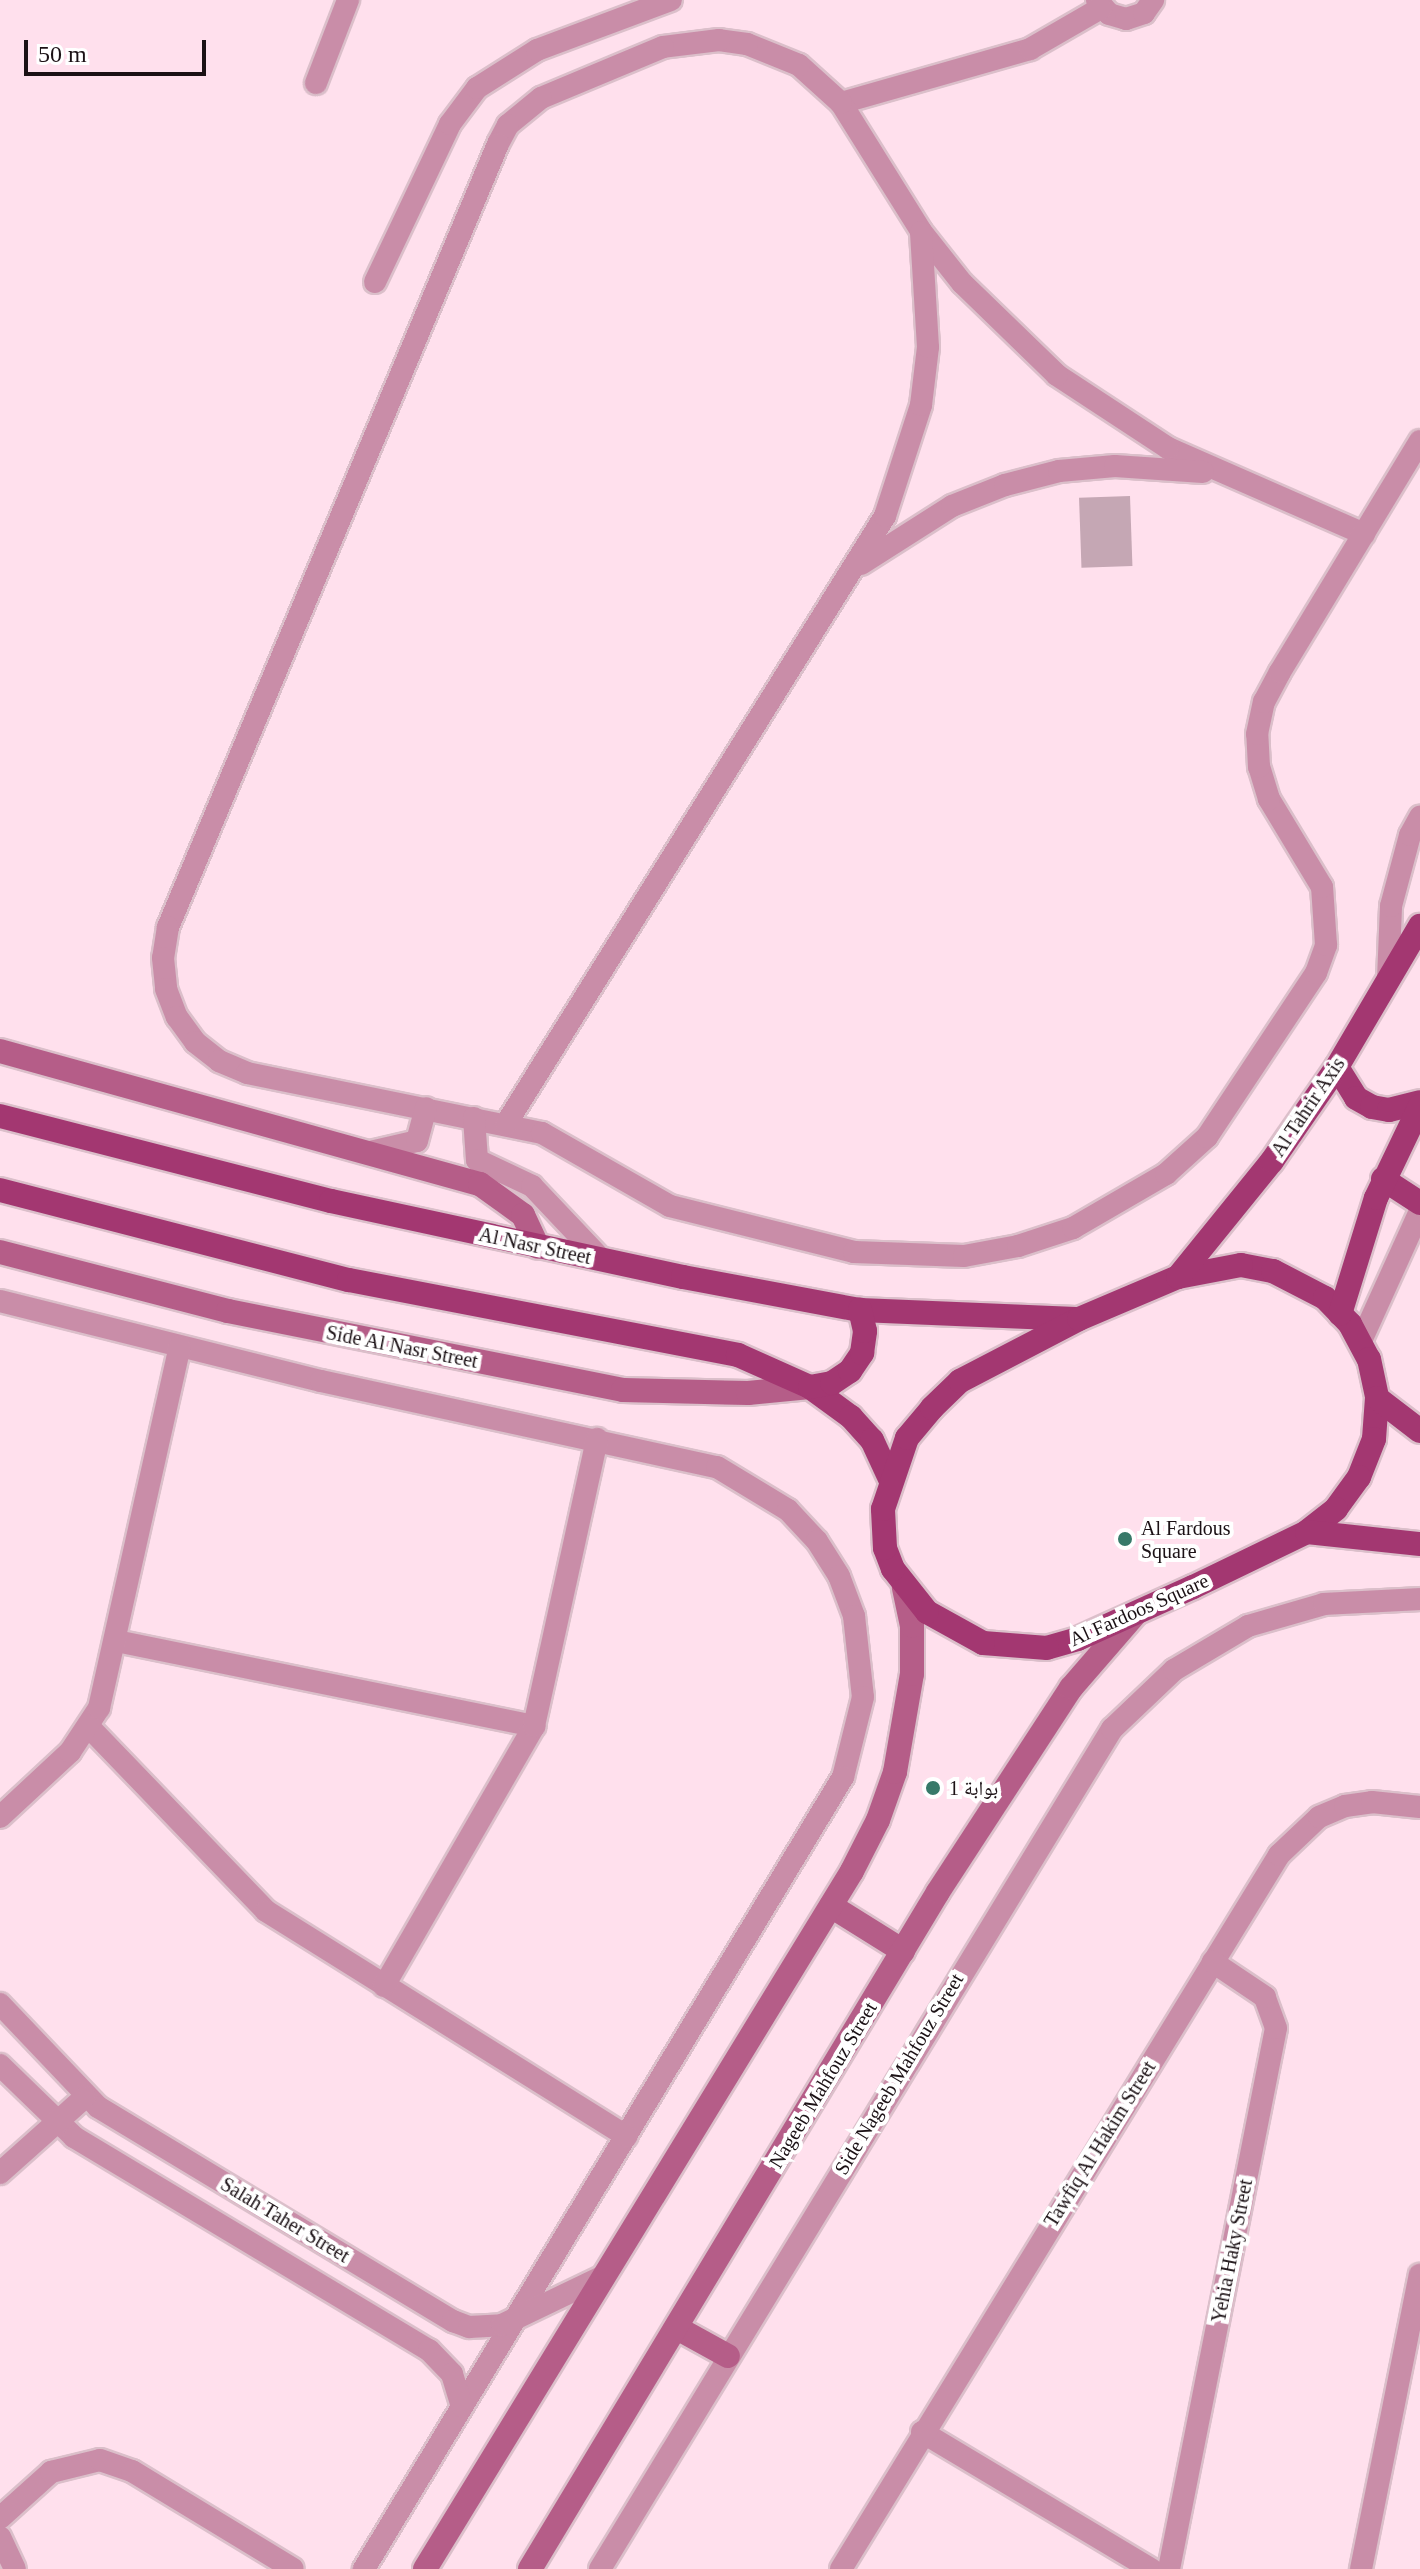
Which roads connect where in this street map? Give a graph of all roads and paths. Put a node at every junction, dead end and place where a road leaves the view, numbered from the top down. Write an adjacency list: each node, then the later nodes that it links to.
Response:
1 (348, 0): 5 (street)
2 (671, 0): 8 (street)
3 (1153, 0): 4 (street)
4 (1099, 4): 6 (street)
5 (316, 83)
6 (841, 103): 7 (street); 19 (street)
7 (921, 231): 10 (street); 12 (street)
8 (375, 282)
9 (1420, 441): 11 (street)
10 (1228, 476): 11 (street); 12 (street)
11 (1364, 534): 22 (street)
12 (857, 567): 22 (street)
13 (1420, 817): 15 (street)
14 (1420, 926): 15 (main road, Al Tahrir Axis)
15 (1388, 979): 17 (main road, Al Tahrir Axis)
16 (0, 1051): 23 (street)
17 (1337, 1067): 18 (main road); 31 (main road, Al Tahrir Axis)
18 (1420, 1104): 24 (main road)
19 (426, 1108): 21 (street); 23 (street)
20 (0, 1116): 28 (main road, Al Nasr Street)
21 (474, 1118): 22 (street); 30 (street)
22 (506, 1124)
23 (366, 1153): 28 (street)
24 (1383, 1179): 26 (main road); 34 (main road)
25 (0, 1190): 38 (main road)
26 (1420, 1203)
27 (1420, 1211): 36 (street)
28 (538, 1247): 30 (main road, Al Nasr Street)
29 (0, 1252): 38 (street, Side Al Nasr Street)
30 (602, 1260): 33 (main road, Al Nasr Street)
31 (1178, 1277): 34 (main road, Al Fardoos Square); 35 (main road, Al Fardoos Square)
32 (0, 1301): 37 (street)
33 (860, 1310): 35 (main road, Al Nasr Street); 38 (main road)
34 (1340, 1314): 36 (main road, Al Fardoos Square)
35 (1079, 1319): 42 (main road, Al Fardoos Square)
36 (1361, 1341): 39 (main road, Al Fardoos Square)
37 (180, 1347): 41 (street); 48 (street)
38 (810, 1387): 42 (main road)
39 (1377, 1398): 40 (main road); 43 (main road, Al Fardoos Square)
40 (1420, 1431)
41 (597, 1439): 49 (street); 61 (street)
42 (890, 1479): 45 (main road, Al Fardoos Square)
43 (1307, 1532): 44 (main road); 47 (main road, Al Fardoos Square)
44 (1420, 1544)
45 (904, 1588): 47 (main road, Al Fardoos Square); 53 (street)
46 (1420, 1599): 68 (street, Side Nageeb Mahfouz Street)
47 (1135, 1614): 54 (street, Nageeb Mahfouz Street)
48 (116, 1641): 49 (street); 50 (street)
49 (534, 1726): 56 (street)
50 (89, 1727): 52 (street); 56 (street)
51 (1420, 1807): 55 (street, Tawfiq Al Hakim Street)
52 (0, 1817)
53 (831, 1906): 54 (street); 64 (street)
54 (903, 1951): 67 (street, Nageeb Mahfouz Street)
55 (1213, 1962): 70 (street, Tawfiq Al Hakim Street); 81 (street, Yehia Haky Street)
56 (384, 1986): 61 (street)
57 (0, 2004): 59 (street, Salah Taher Street)
58 (0, 2065): 60 (street, Salah Taher Street)
59 (85, 2097): 60 (street); 65 (street, Salah Taher Street)
60 (56, 2123): 62 (street); 69 (street, Salah Taher Street)
61 (626, 2136): 65 (street)
62 (0, 2173)
63 (1420, 2275): 66 (street)
64 (604, 2276): 65 (street, Salah Taher Street); 76 (street)
65 (516, 2317): 69 (street)
66 (1415, 2324): 82 (street)
67 (677, 2328): 68 (street); 77 (street, Nageeb Mahfouz Street)
68 (728, 2356): 78 (street, Side Nageeb Mahfouz Street)
69 (462, 2406): 75 (street)
70 (922, 2432): 79 (street, Tawfiq Al Hakim Street); 80 (street)
71 (0, 2518): 74 (street)
72 (0, 2537): 73 (street)
73 (15, 2569)
74 (293, 2569)
75 (364, 2569)
76 (425, 2569)
77 (530, 2569)
78 (600, 2569)
79 (841, 2569)
80 (1151, 2569)
81 (1169, 2569)
82 (1361, 2569)

